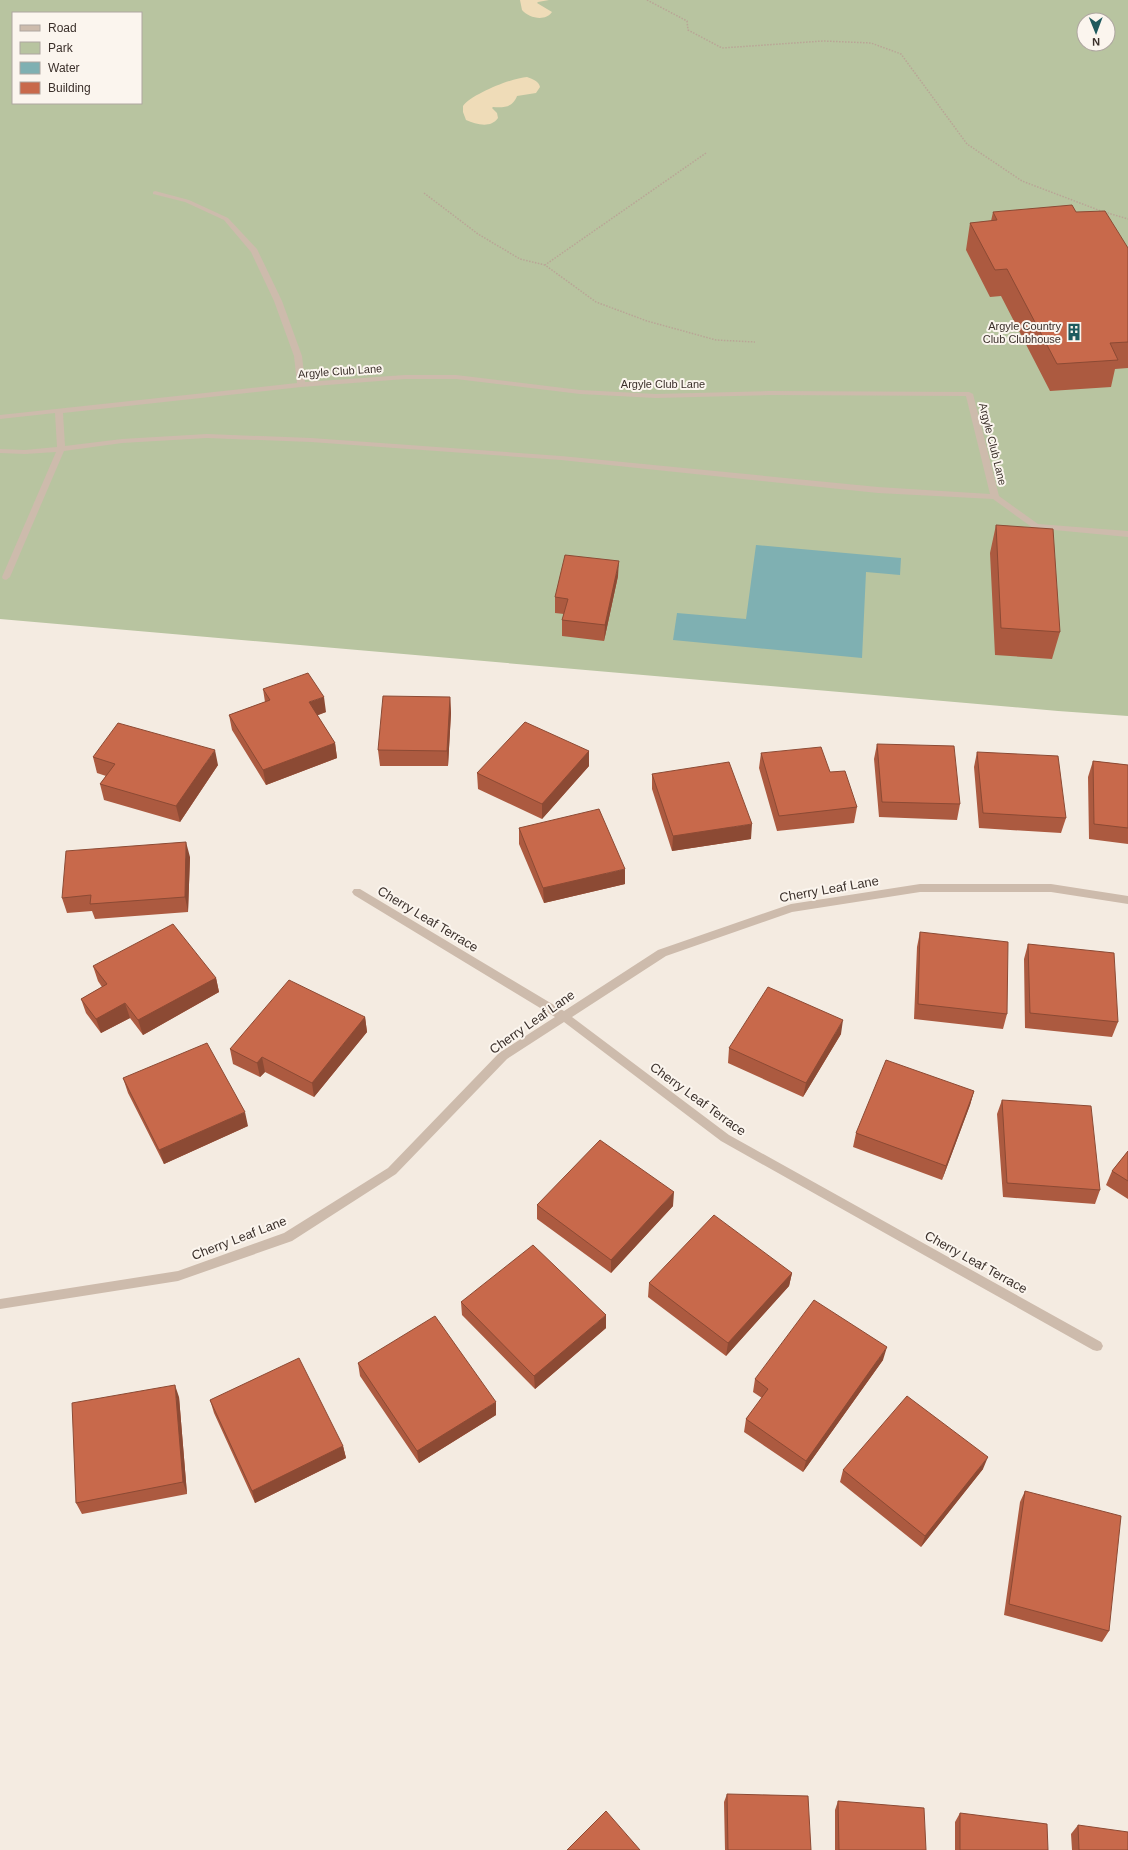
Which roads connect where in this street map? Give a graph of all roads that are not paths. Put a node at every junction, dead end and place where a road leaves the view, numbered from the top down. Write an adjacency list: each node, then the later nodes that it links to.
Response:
1 (155, 193): 2 (street)
2 (301, 385): 3 (street, Argyle Club Lane); 7 (street, Argyle Club Lane)
3 (59, 410): 4 (street, Argyle Club Lane); 5 (street)
4 (0, 417)
5 (61, 449): 6 (street, Argyle Club Lane); 7 (street, Argyle Club Lane); 9 (street)
6 (0, 451)
7 (995, 497): 8 (street)
8 (1128, 534)
9 (6, 577)
10 (357, 892): 12 (street, Cherry Leaf Terrace)
11 (1128, 900): 12 (street, Cherry Leaf Lane)
12 (562, 1016): 13 (street, Cherry Leaf Lane); 14 (street, Cherry Leaf Terrace)
13 (0, 1304)
14 (1097, 1346)

